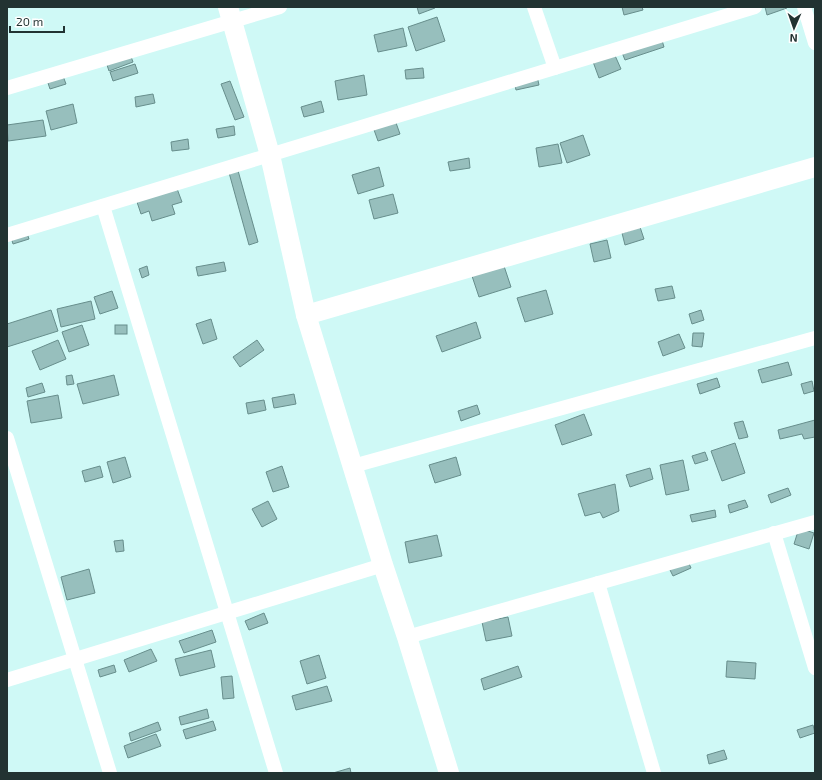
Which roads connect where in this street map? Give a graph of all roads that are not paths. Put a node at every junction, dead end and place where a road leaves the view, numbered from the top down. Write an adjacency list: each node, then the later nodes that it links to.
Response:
1 (280, 7): 5 (street)
2 (534, 7): 7 (street)
3 (755, 7): 7 (street)
4 (804, 7): 6 (street)
5 (231, 14): 8 (street); 9 (street)
6 (815, 43)
7 (555, 68): 9 (street)
8 (7, 88)
9 (270, 155): 11 (street); 13 (street)
10 (815, 167): 13 (street)
11 (102, 206): 12 (street); 21 (street)
12 (7, 235)
13 (306, 314): 16 (street)
14 (815, 338): 16 (street)
15 (7, 438): 23 (street)
16 (353, 466): 19 (street)
17 (815, 522): 18 (street)
18 (774, 534): 20 (street); 24 (street)
19 (384, 565): 21 (street); 22 (street)
20 (598, 583): 22 (street); 29 (street)
21 (227, 613): 23 (street); 27 (street)
22 (407, 637): 28 (street)
23 (75, 659): 25 (street); 26 (street)
24 (815, 668)
25 (7, 680)
26 (110, 773)
27 (276, 773)
28 (449, 773)
29 (654, 773)

